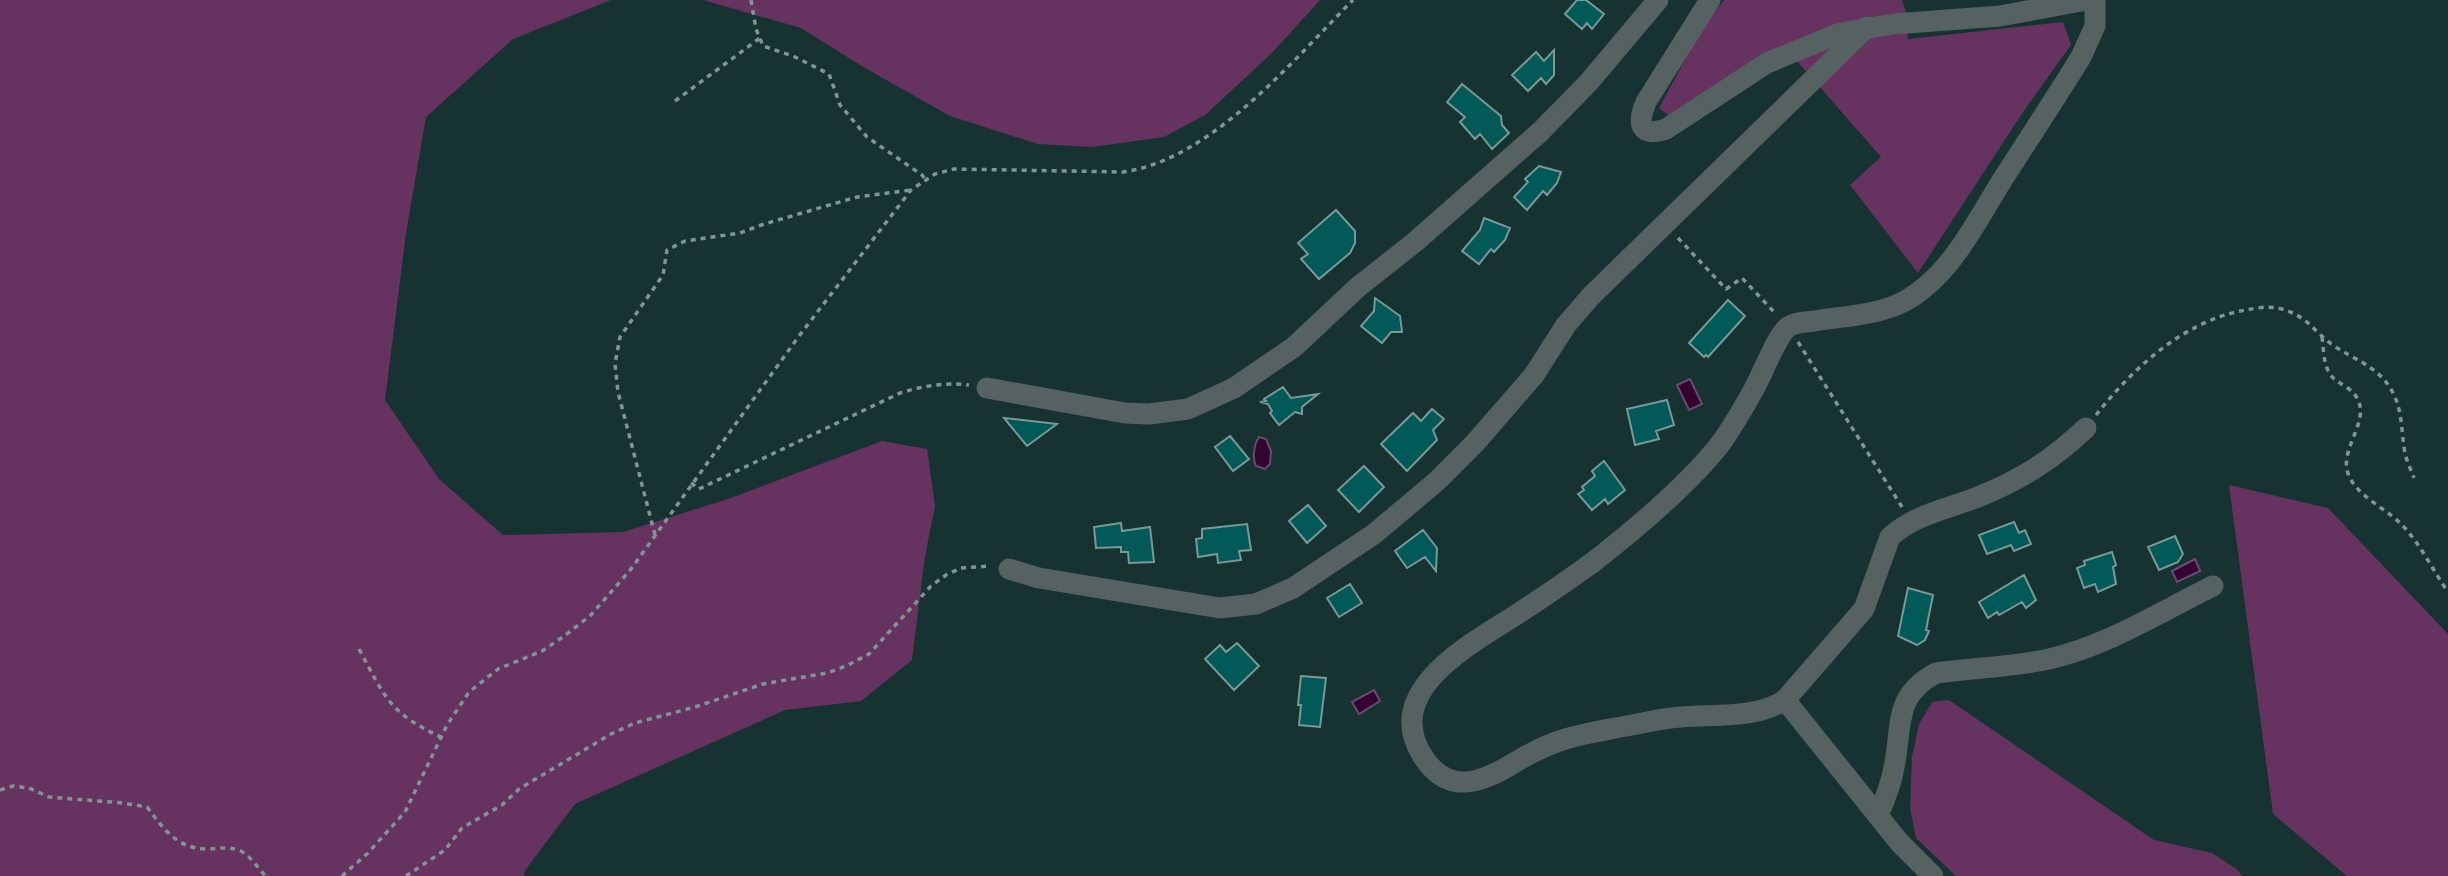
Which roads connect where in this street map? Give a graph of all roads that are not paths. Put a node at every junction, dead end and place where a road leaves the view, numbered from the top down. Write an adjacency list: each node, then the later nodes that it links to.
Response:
1 (1658, 0): 6 (street)
2 (1710, 0): 5 (street)
3 (2087, 0): 5 (street)
4 (2095, 0): 10 (street)
5 (1867, 27): 8 (street)
6 (986, 388)
7 (2086, 428): 10 (street)
8 (1009, 569)
9 (2213, 586): 11 (street)
10 (1784, 701): 11 (street)
11 (1878, 815): 12 (street)
12 (1933, 876)

